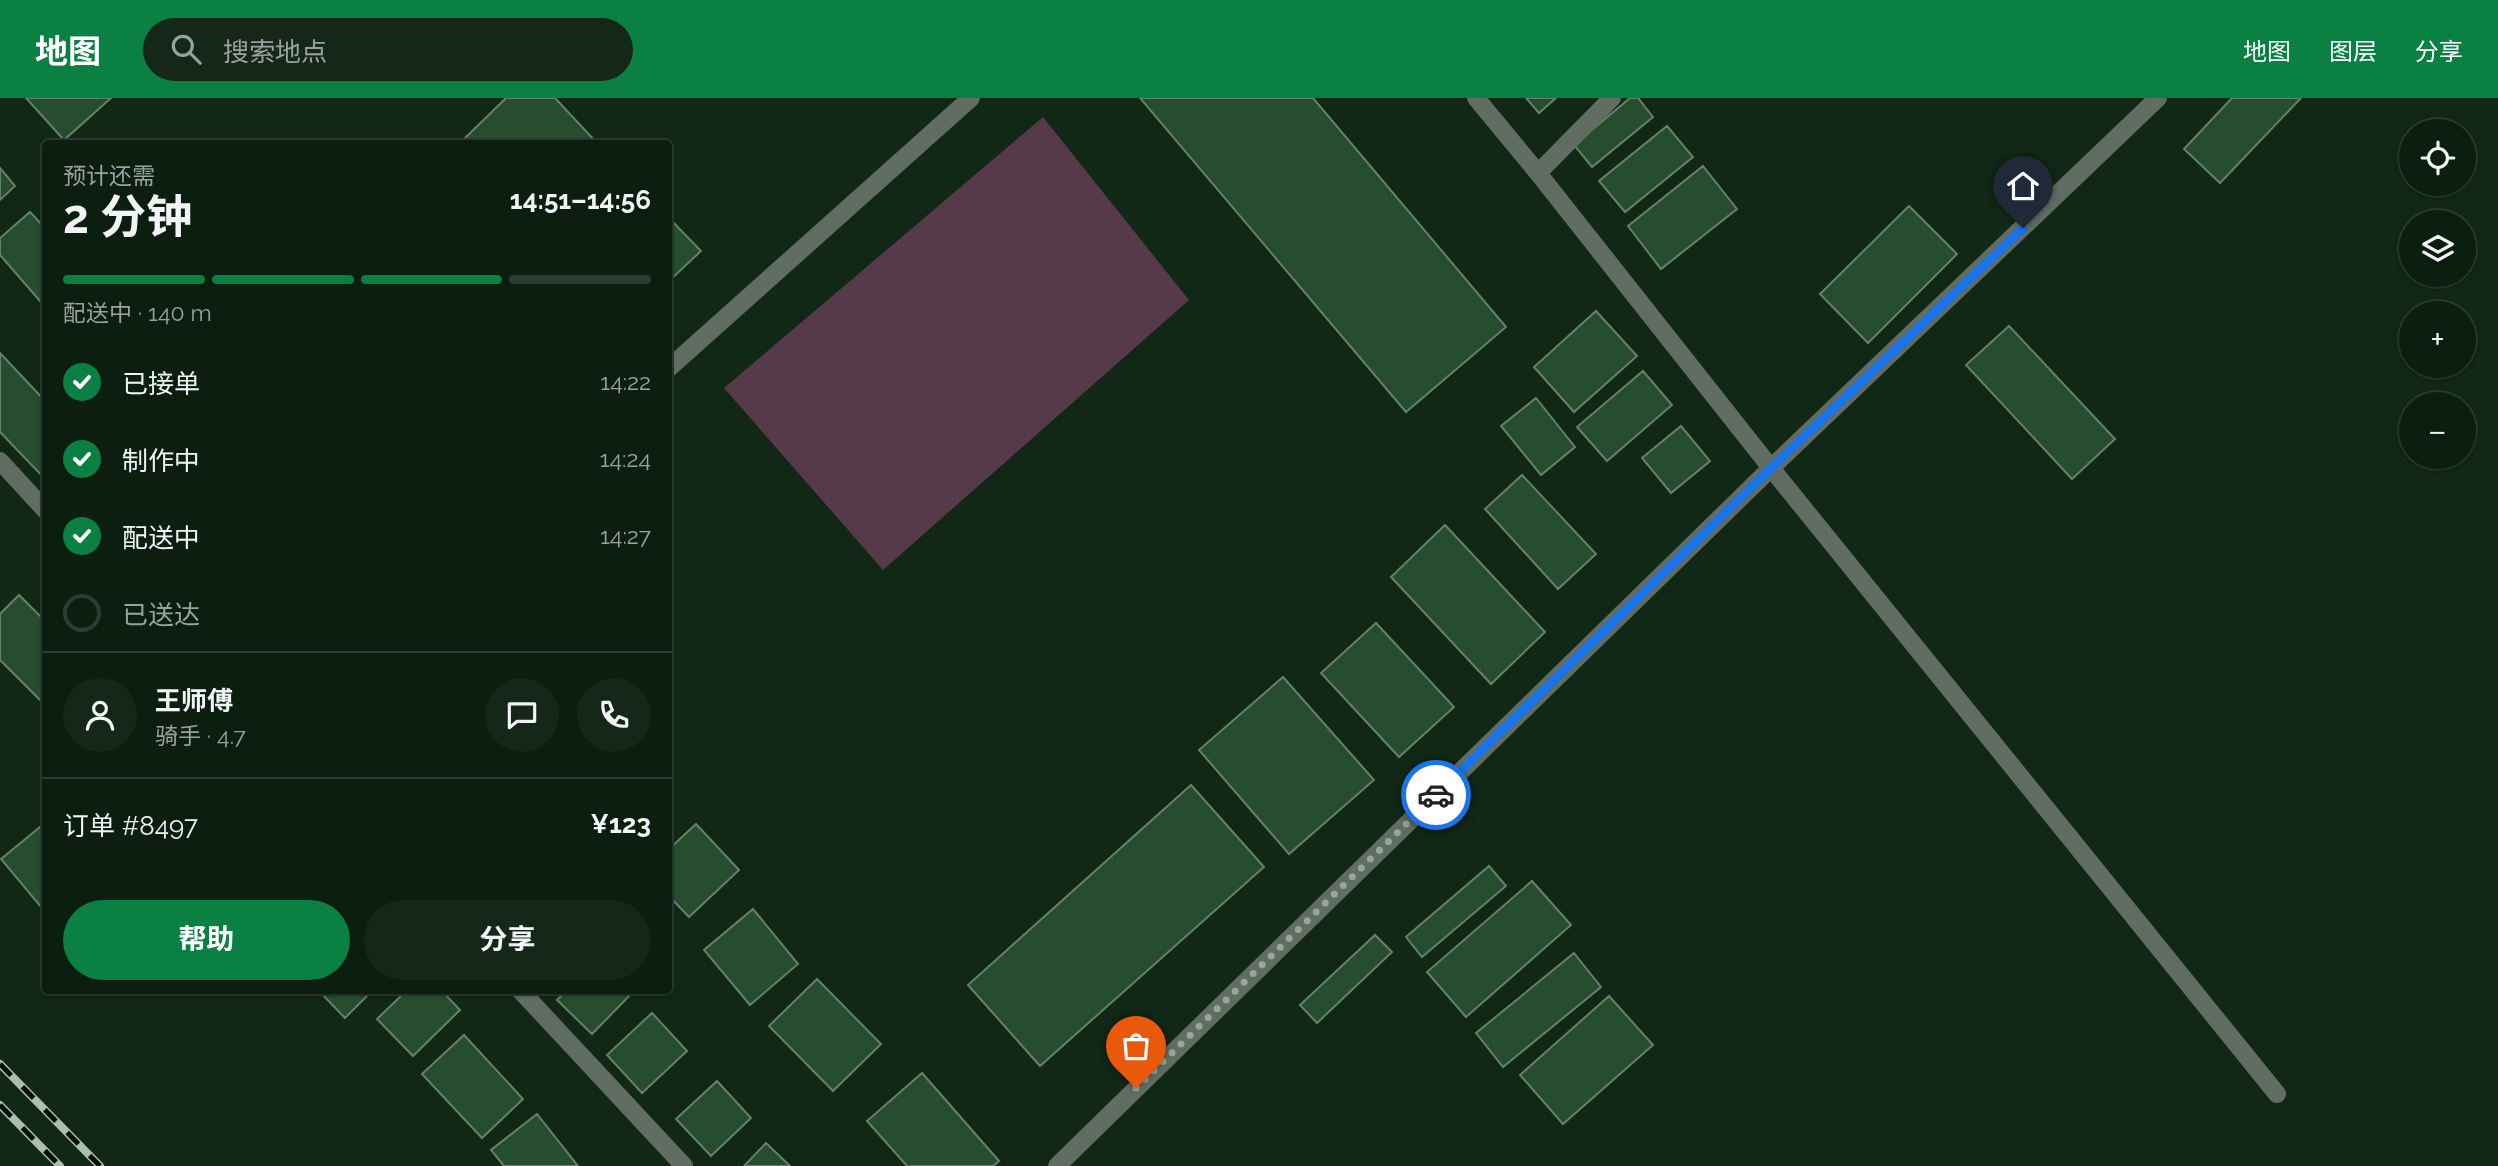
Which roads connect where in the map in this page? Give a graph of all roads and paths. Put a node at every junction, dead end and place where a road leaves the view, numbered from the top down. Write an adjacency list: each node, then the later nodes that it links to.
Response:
1 (971, 98): 6 (street)
2 (1476, 98): 5 (street)
3 (1612, 98): 5 (street)
4 (2158, 98): 8 (street)
5 (1538, 173): 8 (street)
6 (672, 365)
7 (0, 461): 9 (street)
8 (1771, 468): 11 (street); 13 (street)
9 (42, 507)
10 (524, 994): 12 (street)
11 (2277, 1094)
12 (684, 1166)
13 (1057, 1166)

